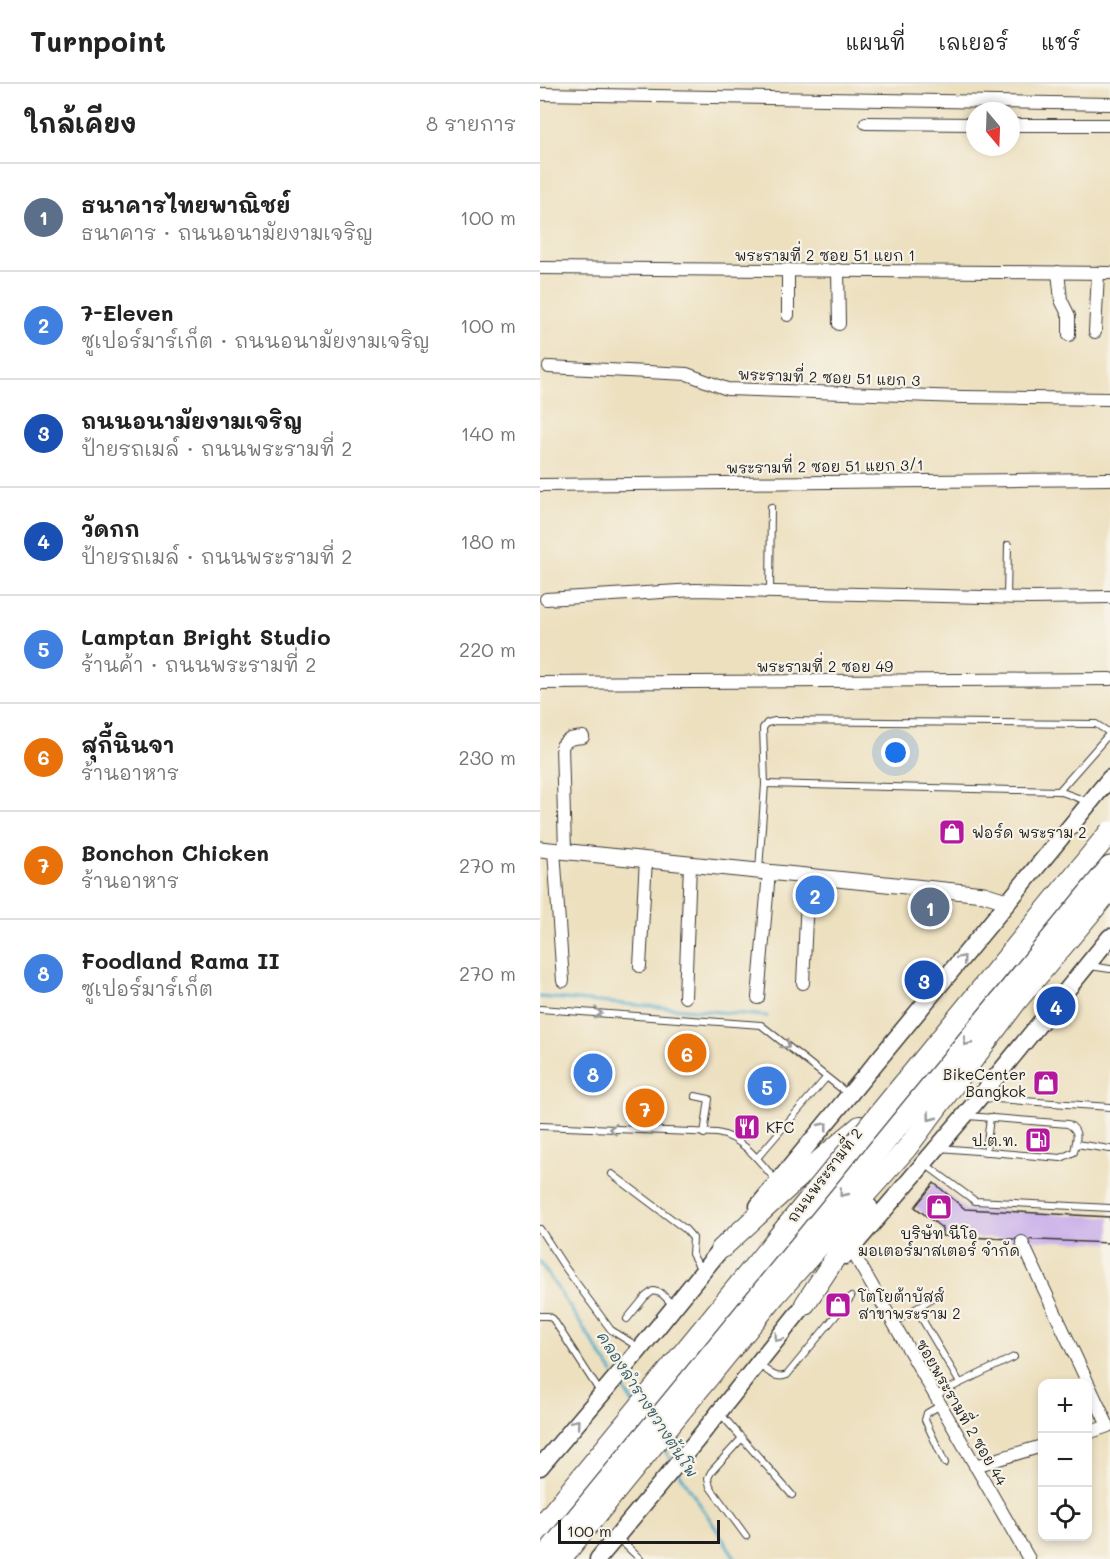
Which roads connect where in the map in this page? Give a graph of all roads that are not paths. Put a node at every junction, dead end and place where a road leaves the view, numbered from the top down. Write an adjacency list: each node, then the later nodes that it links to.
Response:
1 (540, 94): 2 (street)
2 (1110, 104)
3 (866, 123): 4 (street)
4 (966, 124)
5 (1020, 125): 6 (street)
6 (1110, 125)
7 (540, 268): 8 (street, พระรามที่ 2 ซอย 51 แยก 1)
8 (788, 270): 9 (street, พระรามที่ 2 ซอย 51 แยก 1); 12 (street)
9 (838, 270): 10 (street, พระรามที่ 2 ซอย 51 แยก 1); 13 (street)
10 (1058, 272): 11 (street, พระรามที่ 2 ซอย 51 แยก 1); 15 (street)
11 (1104, 273): 14 (street)
12 (788, 315)
13 (839, 324)
14 (1095, 332)
15 (1070, 334)
16 (549, 367): 17 (street, พระรามที่ 2 ซอย 51 แยก 3)
17 (1110, 399)
18 (1110, 480): 19 (street, พระรามที่ 2 ซอย 51 แยก 3/1)
19 (540, 485)
20 (771, 507): 22 (lane)
21 (1008, 545): 24 (lane)
22 (770, 591): 24 (street); 25 (street)
23 (1110, 597): 24 (street)
24 (1007, 598)
25 (546, 599)
26 (1110, 680): 27 (street, พระรามที่ 2 ซอย 49)
27 (540, 682)
28 (1110, 733): 31 (lane); 32 (lane)
29 (583, 737): 35 (street)
30 (1110, 778): 33 (main road, ถนนพระรามที่ 2)
31 (765, 784): 32 (lane); 39 (lane)
32 (1059, 791): 33 (lane)
33 (1090, 802): 42 (main road, ถนนพระรามที่ 2)
34 (1107, 832): 60 (highway, ถนนพระรามที่ 2); 101 (highway, bridge)
35 (553, 850): 36 (street); 47 (street)
36 (646, 859): 37 (street); 44 (street)
37 (690, 864): 39 (street); 49 (street)
38 (1110, 867): 104 (highway, one-way to 104)
39 (764, 871): 40 (street); 50 (street)
40 (808, 876): 42 (street); 48 (street)
41 (1110, 890): 63 (highway, one-way to 63)
42 (1009, 902): 53 (main road, ถนนพระรามที่ 2, one-way to 42)
43 (1110, 937): 45 (main road)
44 (640, 966)
45 (1087, 966): 46 (lane); 55 (main road)
46 (1110, 969)
47 (562, 981)
48 (803, 982)
49 (685, 997)
50 (758, 998)
51 (540, 1009): 52 (lane, one-way to 52)
52 (826, 1078): 53 (lane); 67 (lane)
53 (849, 1095): 70 (main road, ถนนพระรามที่ 2, one-way to 53)
54 (695, 1096): 61 (lane)
55 (978, 1098): 56 (lane); 57 (main road)
56 (1110, 1107)
57 (965, 1115): 58 (lane); 64 (main road)
58 (990, 1117): 62 (lane); 66 (lane)
59 (540, 1126): 61 (lane, one-way to 59)
60 (860, 1126): 74 (highway); 101 (highway, ถนนพระรามที่ 2, bridge)
61 (704, 1134): 67 (lane)
62 (1076, 1144): 65 (lane); 66 (lane)
63 (908, 1148): 79 (highway); 105 (highway)
64 (936, 1148): 66 (lane); 68 (main road)
65 (1110, 1149)
66 (986, 1152)
67 (757, 1158): 70 (lane)
68 (924, 1163): 71 (lane); 75 (main road)
69 (612, 1173): 76 (lane)
70 (777, 1183): 74 (main road, ถนนพระรามที่ 2)
71 (1110, 1208)
72 (540, 1229): 85 (lane)
73 (1022, 1242): 88 (street)
74 (721, 1248): 76 (main road, ถนนพระรามที่ 2)
75 (851, 1249): 79 (main road); 84 (street, ซอยพระรามที่ 2 ซอย 44)
76 (702, 1271): 80 (main road, ถนนพระรามที่ 2)
77 (937, 1295): 81 (lane)
78 (851, 1297): 87 (lane)
79 (805, 1304): 87 (main road, one-way to 87)
80 (674, 1306): 83 (lane); 85 (main road, ถนนพระรามที่ 2)
81 (916, 1309): 84 (lane); 89 (lane)
82 (540, 1316): 91 (lane)
83 (627, 1319)
84 (894, 1323): 92 (street, ซอยพระรามที่ 2 ซอย 44)
85 (640, 1349): 91 (main road, ถนนพระรามที่ 2)
86 (1014, 1357): 89 (lane)
87 (758, 1363): 93 (main road)
88 (1086, 1379)
89 (960, 1383): 92 (lane)
90 (1092, 1392): 94 (street)
91 (601, 1393): 99 (main road, ถนนพระรามที่ 2, one-way to 91)
92 (939, 1400): 97 (lane); 98 (street, ซอยพระรามที่ 2 ซอย 44)
93 (719, 1412): 95 (lane); 103 (main road)
94 (1092, 1432)
95 (742, 1438): 100 (lane); 102 (lane)
96 (1038, 1447): 98 (street)
97 (945, 1463)
98 (975, 1466): 108 (street, ซอยพระรามที่ 2 ซอย 44)
99 (540, 1467)
100 (792, 1495)
101 (542, 1524)
102 (746, 1536)
103 (616, 1537): 106 (main road); 107 (lane)
104 (543, 1559)
105 (561, 1559)
106 (598, 1559)
107 (640, 1559)
108 (1029, 1559)

